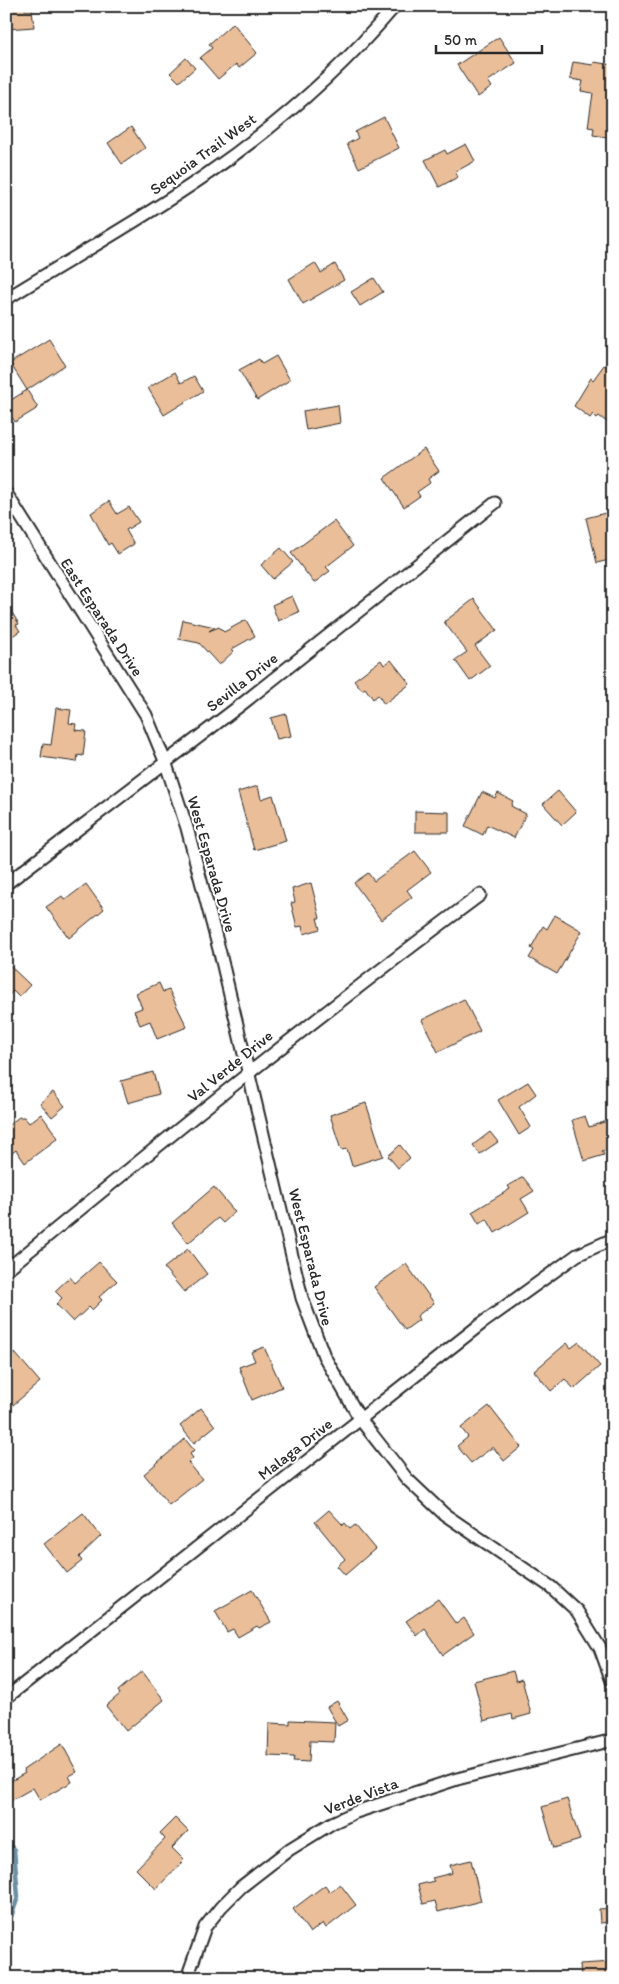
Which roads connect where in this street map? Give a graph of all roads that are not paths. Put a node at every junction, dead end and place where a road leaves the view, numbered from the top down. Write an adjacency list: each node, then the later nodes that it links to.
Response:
1 (395, 6): 2 (street, Sequoia Trail West)
2 (6, 299)
3 (6, 493): 5 (street, East Esparada Drive)
4 (495, 503): 5 (street, Sevilla Drive)
5 (165, 761): 6 (street, Sevilla Drive); 8 (street, West Esparada Drive)
6 (6, 884)
7 (480, 895): 8 (street, Val Verde Drive)
8 (249, 1071): 10 (street, Val Verde Drive); 11 (street, West Esparada Drive)
9 (613, 1239): 11 (street, Malaga Drive)
10 (6, 1270)
11 (360, 1419): 12 (street, West Esparada Drive); 13 (street, Malaga Drive)
12 (613, 1684)
13 (6, 1698)
14 (613, 1740): 15 (street, Verde Vista)
15 (186, 1978)

